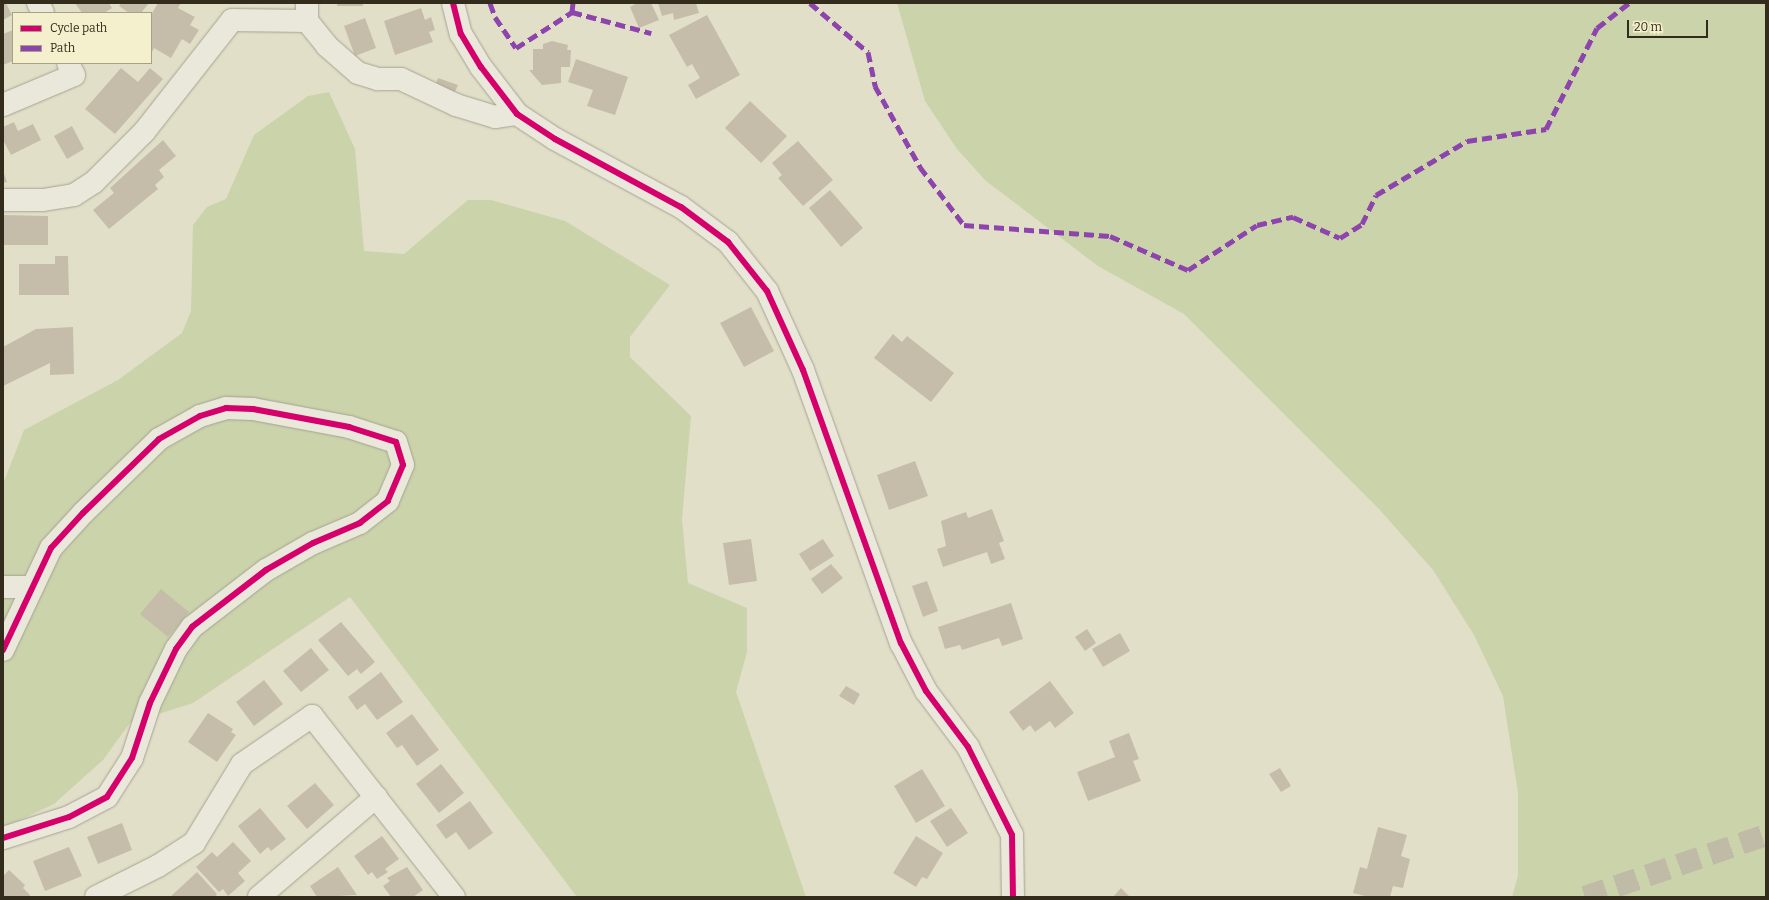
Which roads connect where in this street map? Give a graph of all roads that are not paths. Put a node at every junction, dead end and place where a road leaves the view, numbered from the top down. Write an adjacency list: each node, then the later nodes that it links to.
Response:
1 (38, 3): 3 (street)
2 (453, 3): 7 (street)
3 (42, 12)
4 (307, 12): 7 (street); 8 (street)
5 (68, 64): 6 (street)
6 (3, 105)
7 (517, 114): 17 (street)
8 (3, 200)
9 (3, 587): 10 (street)
10 (32, 587): 11 (street); 13 (street)
11 (3, 650)
12 (376, 797): 14 (street); 15 (street); 16 (street)
13 (3, 838)
14 (452, 896)
15 (96, 897)
16 (259, 897)
17 (1014, 897)

